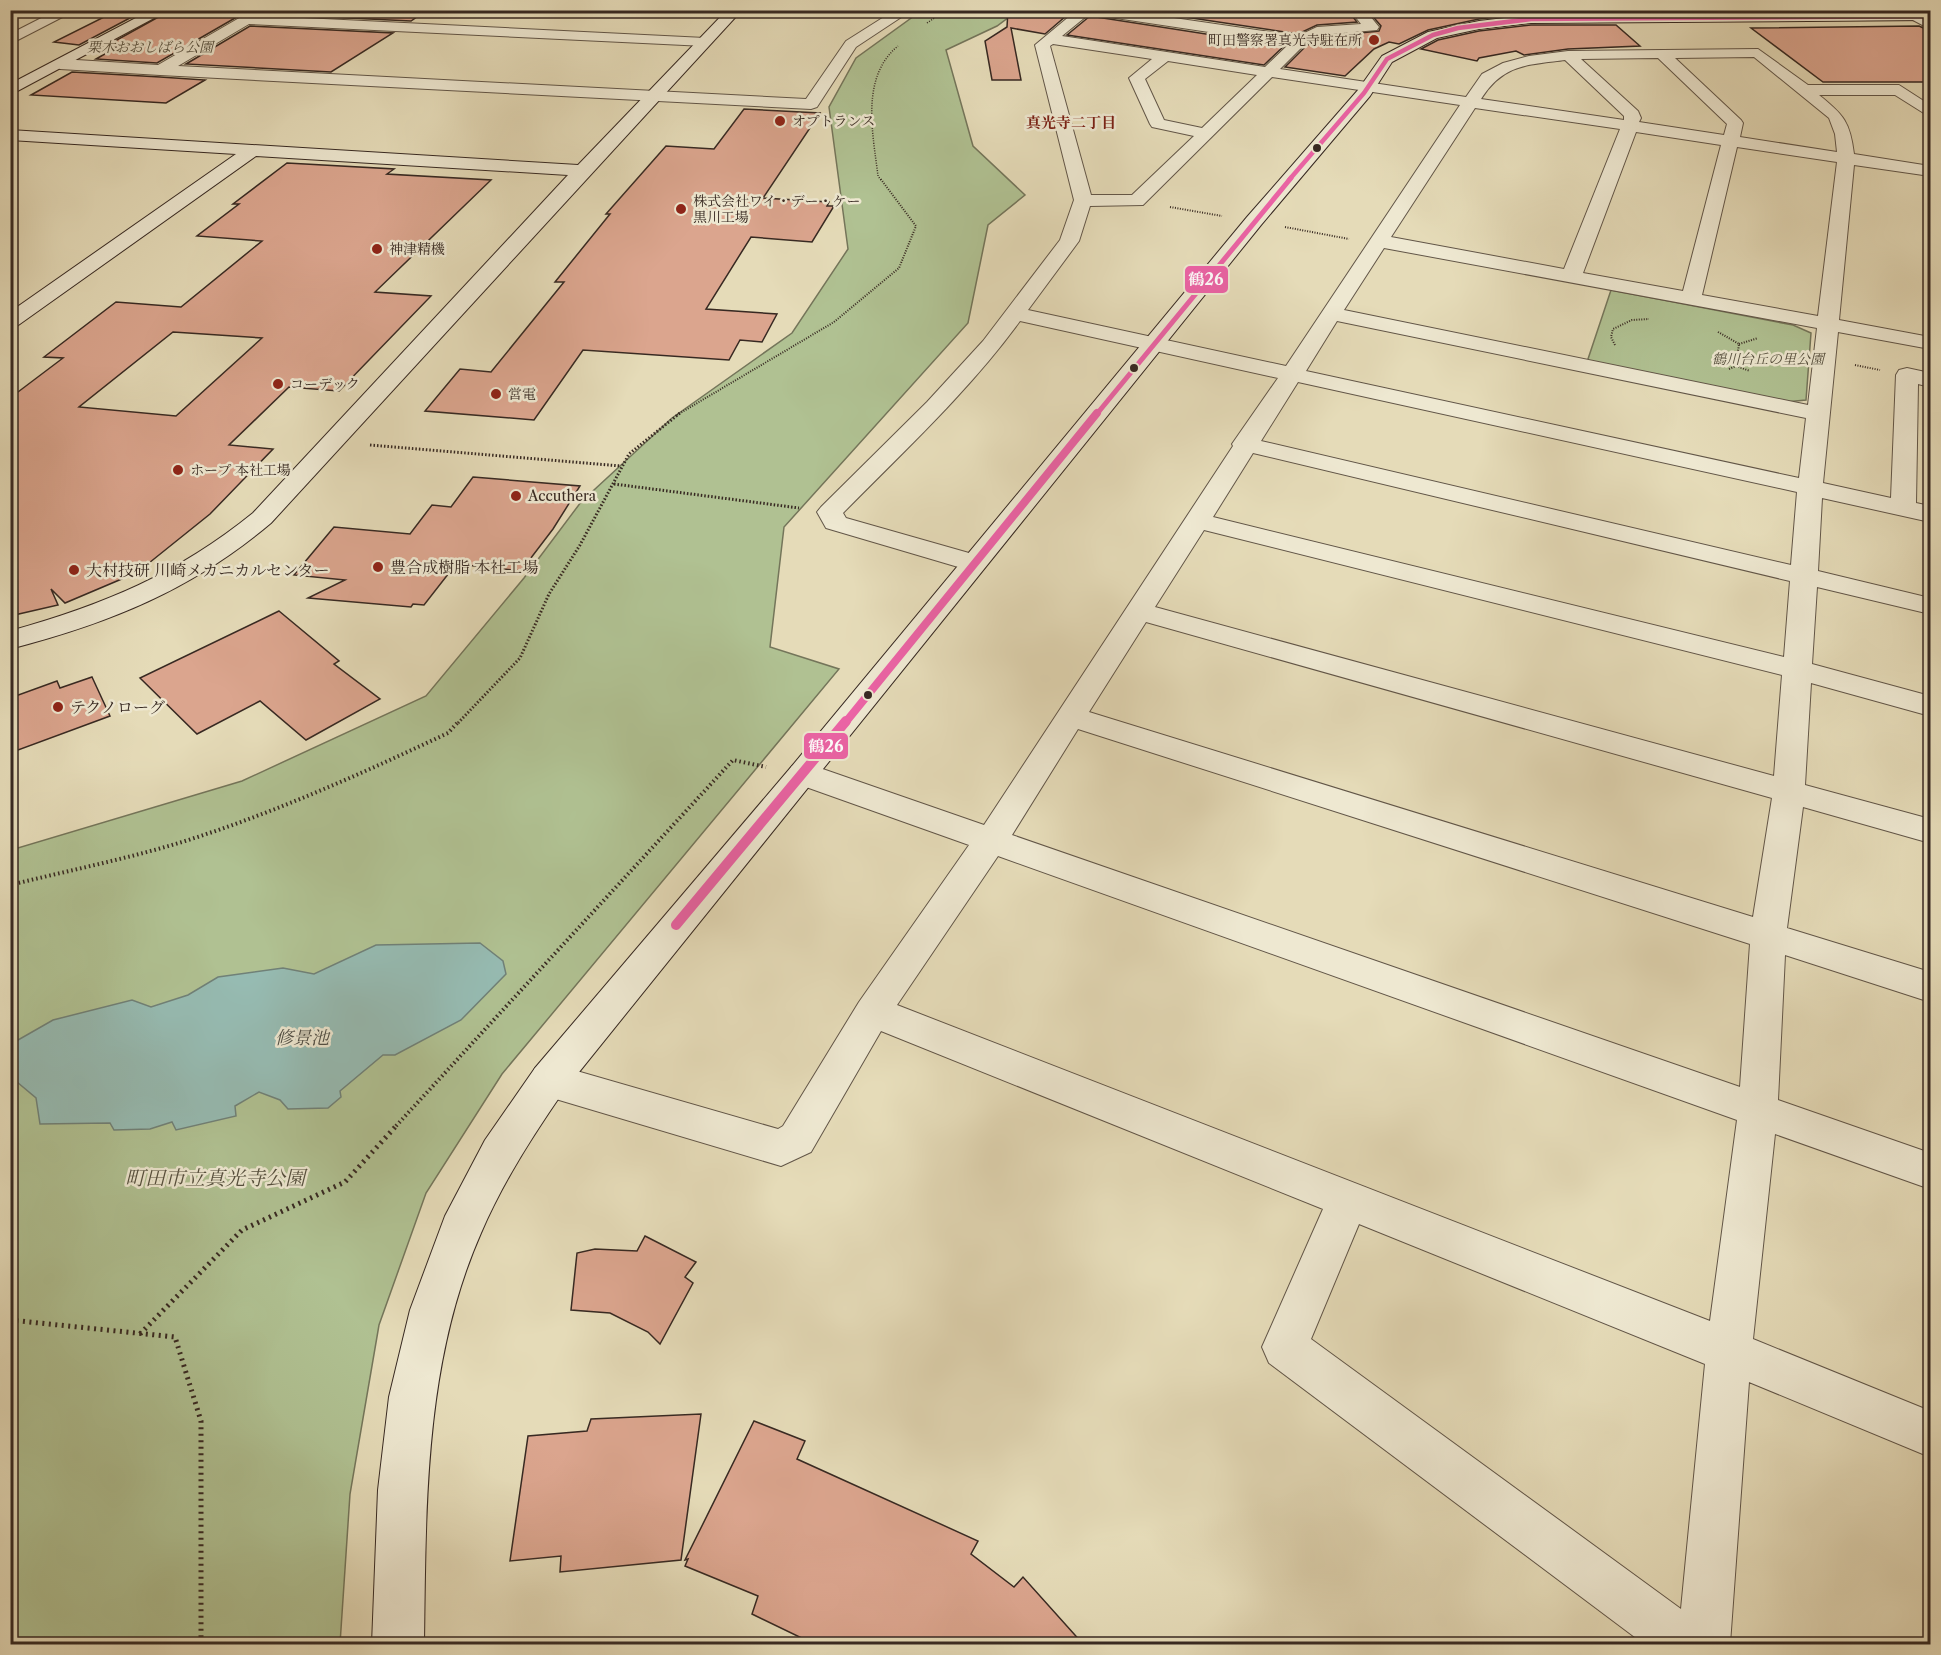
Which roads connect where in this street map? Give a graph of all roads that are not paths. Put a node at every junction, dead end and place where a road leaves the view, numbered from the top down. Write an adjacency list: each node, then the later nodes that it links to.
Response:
1 (162, 10): 24 (street)
2 (264, 10): 12 (street)
3 (356, 10): 13 (street)
4 (735, 10): 19 (street)
5 (905, 10): 32 (street)
6 (1087, 10): 17 (street); 18 (street)
7 (1357, 10): 18 (street)
8 (30, 11): 9 (street)
9 (66, 12): 16 (street)
10 (1701, 14): 11 (street); 27 (street)
11 (1915, 17)
12 (249, 20): 13 (street); 25 (street)
13 (336, 23): 15 (street)
14 (568, 23): 15 (street)
15 (554, 35): 19 (street)
16 (13, 37)
17 (1050, 39): 22 (street); 43 (street)
18 (1300, 41): 26 (street)
19 (705, 42): 32 (street)
20 (1662, 54): 21 (street); 29 (street); 38 (street)
21 (1568, 55): 33 (street); 35 (street)
22 (1165, 56): 26 (street); 36 (street)
23 (30, 62): 24 (street)
24 (60, 64): 25 (street); 28 (street)
25 (160, 70): 32 (street)
26 (1268, 72): 27 (street); 36 (street)
27 (1369, 87): 33 (street); 52 (street)
28 (10, 90)
29 (1804, 90): 30 (street); 40 (street)
30 (1899, 90): 31 (street); 34 (street)
31 (1930, 90)
32 (652, 97): 41 (street)
33 (1470, 102): 35 (street); 44 (street)
34 (1930, 112)
35 (1630, 126): 38 (street); 45 (street)
36 (1205, 133): 43 (street)
37 (10, 135): 39 (street)
38 (1731, 141): 40 (street); 46 (street)
39 (254, 150): 41 (street); 49 (street)
40 (1846, 158): 42 (street); 50 (street)
41 (582, 171): 67 (street)
42 (1930, 171)
43 (1083, 200): 47 (street)
44 (1379, 243): 45 (street); 48 (street)
45 (1571, 277): 46 (street)
46 (1690, 298): 50 (street)
47 (1016, 314): 52 (street); 63 (street)
48 (1332, 314): 53 (street); 55 (street)
49 (10, 322)
50 (1840, 326): 51 (street); 55 (street)
51 (1930, 343)
52 (1153, 344): 53 (street); 63 (street)
53 (1291, 376): 58 (street); 59 (street)
54 (1930, 380): 56 (street)
55 (1807, 411): 59 (street)
56 (1907, 433): 57 (street); 60 (street)
57 (1930, 438)
58 (1244, 444): 62 (street); 64 (street)
59 (1810, 488): 60 (street); 64 (street)
60 (1903, 508): 61 (street)
61 (1930, 514)
62 (1198, 521): 66 (street); 68 (street)
63 (974, 562): 71 (street)
64 (1804, 575): 65 (street); 68 (street)
65 (1930, 606)
66 (1138, 611): 70 (street); 72 (street)
67 (10, 640)
68 (1798, 670): 69 (street); 72 (street)
69 (1930, 706)
70 (1070, 716): 74 (street); 75 (street)
71 (787, 771): 74 (street); 78 (street)
72 (1789, 790): 73 (street); 75 (street)
73 (1930, 831)
74 (990, 841): 77 (street); 79 (street)
75 (1768, 934): 76 (street); 79 (street)
76 (1930, 987)
77 (873, 1012): 78 (street); 81 (street)
78 (549, 1080): 84 (street)
79 (1758, 1109): 80 (street); 82 (street)
80 (1930, 1171)
81 (1348, 1200): 82 (street); 85 (street)
82 (1729, 1351): 83 (street); 86 (street)
83 (1930, 1434)
84 (398, 1644)
85 (1686, 1644)
86 (1704, 1644)

